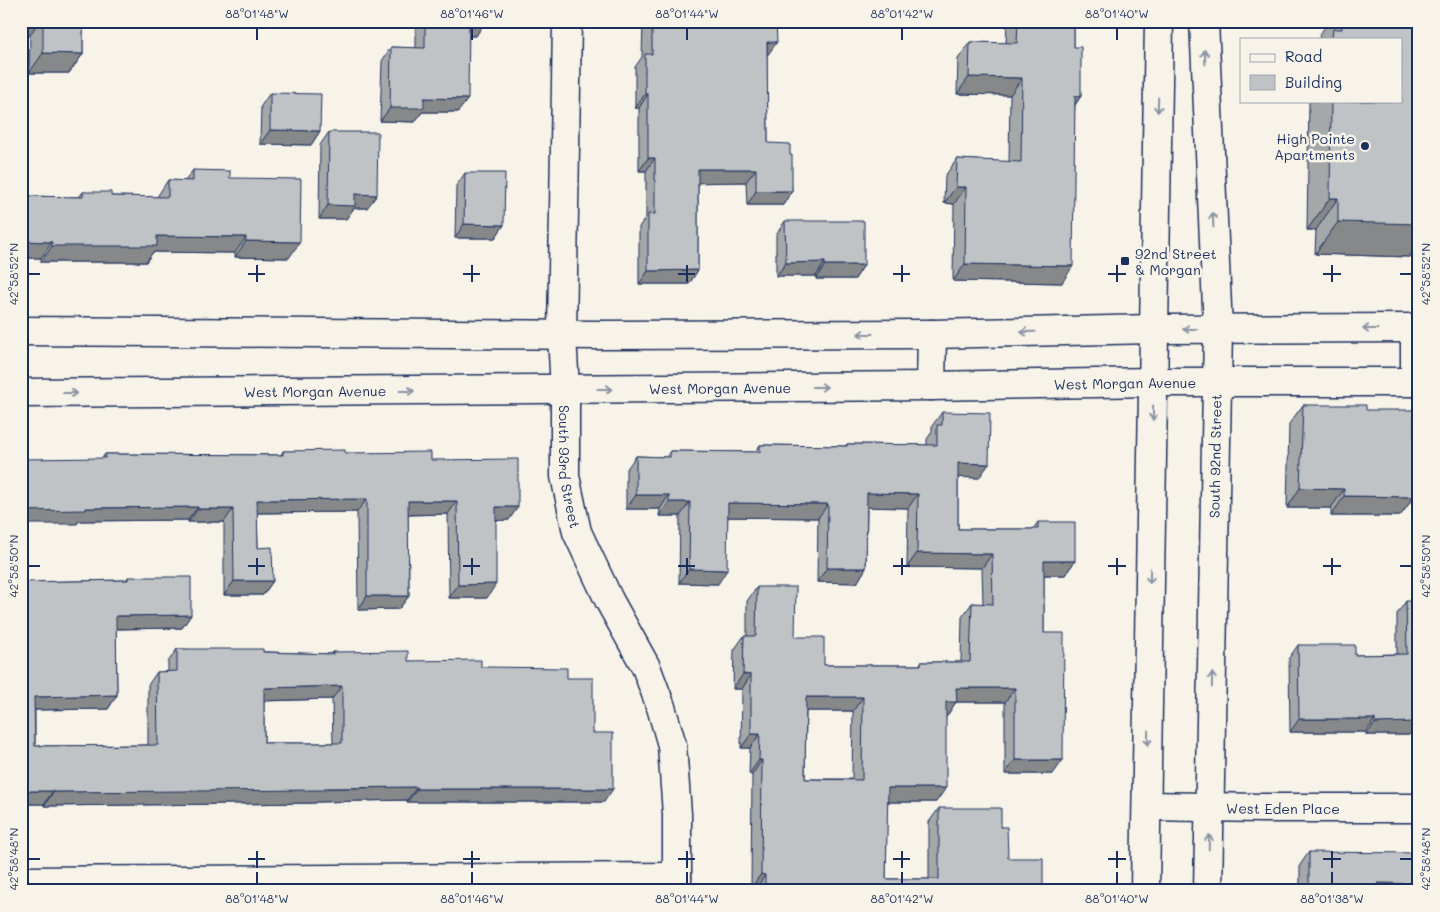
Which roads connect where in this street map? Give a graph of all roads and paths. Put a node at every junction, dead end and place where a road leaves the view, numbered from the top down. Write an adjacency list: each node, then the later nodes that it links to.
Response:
1 (567, 21): 9 (street, South 93rd Street)
2 (1159, 21): 5 (street, one-way to 5)
3 (1204, 21): 6 (street, South 92nd Street, one-way to 3)
4 (1417, 328): 6 (street, one-way to 6); 12 (street)
5 (1154, 330): 6 (street, one-way to 5); 8 (street, one-way to 8); 10 (street)
6 (1218, 330): 11 (street, South 92nd Street)
7 (21, 331): 9 (street)
8 (932, 334): 9 (street, one-way to 9); 13 (street)
9 (562, 335): 14 (street, South 93rd Street)
10 (1154, 382): 11 (street, West Morgan Avenue); 13 (street, West Morgan Avenue); 16 (street, one-way to 16)
11 (1217, 382): 12 (street, West Morgan Avenue); 17 (street, South 92nd Street, one-way to 11)
12 (1417, 382)
13 (931, 386): 14 (street, West Morgan Avenue, one-way to 13)
14 (565, 390): 15 (street, West Morgan Avenue, one-way to 14); 20 (street, South 93rd Street)
15 (21, 393)
16 (1146, 806): 17 (street, West Eden Place); 22 (street)
17 (1210, 807): 18 (street, West Eden Place); 23 (street, South 92nd Street, one-way to 17)
18 (1419, 808)
19 (21, 881): 21 (street)
20 (677, 884): 21 (street)
21 (209, 886)
22 (1145, 891)
23 (1208, 891)

